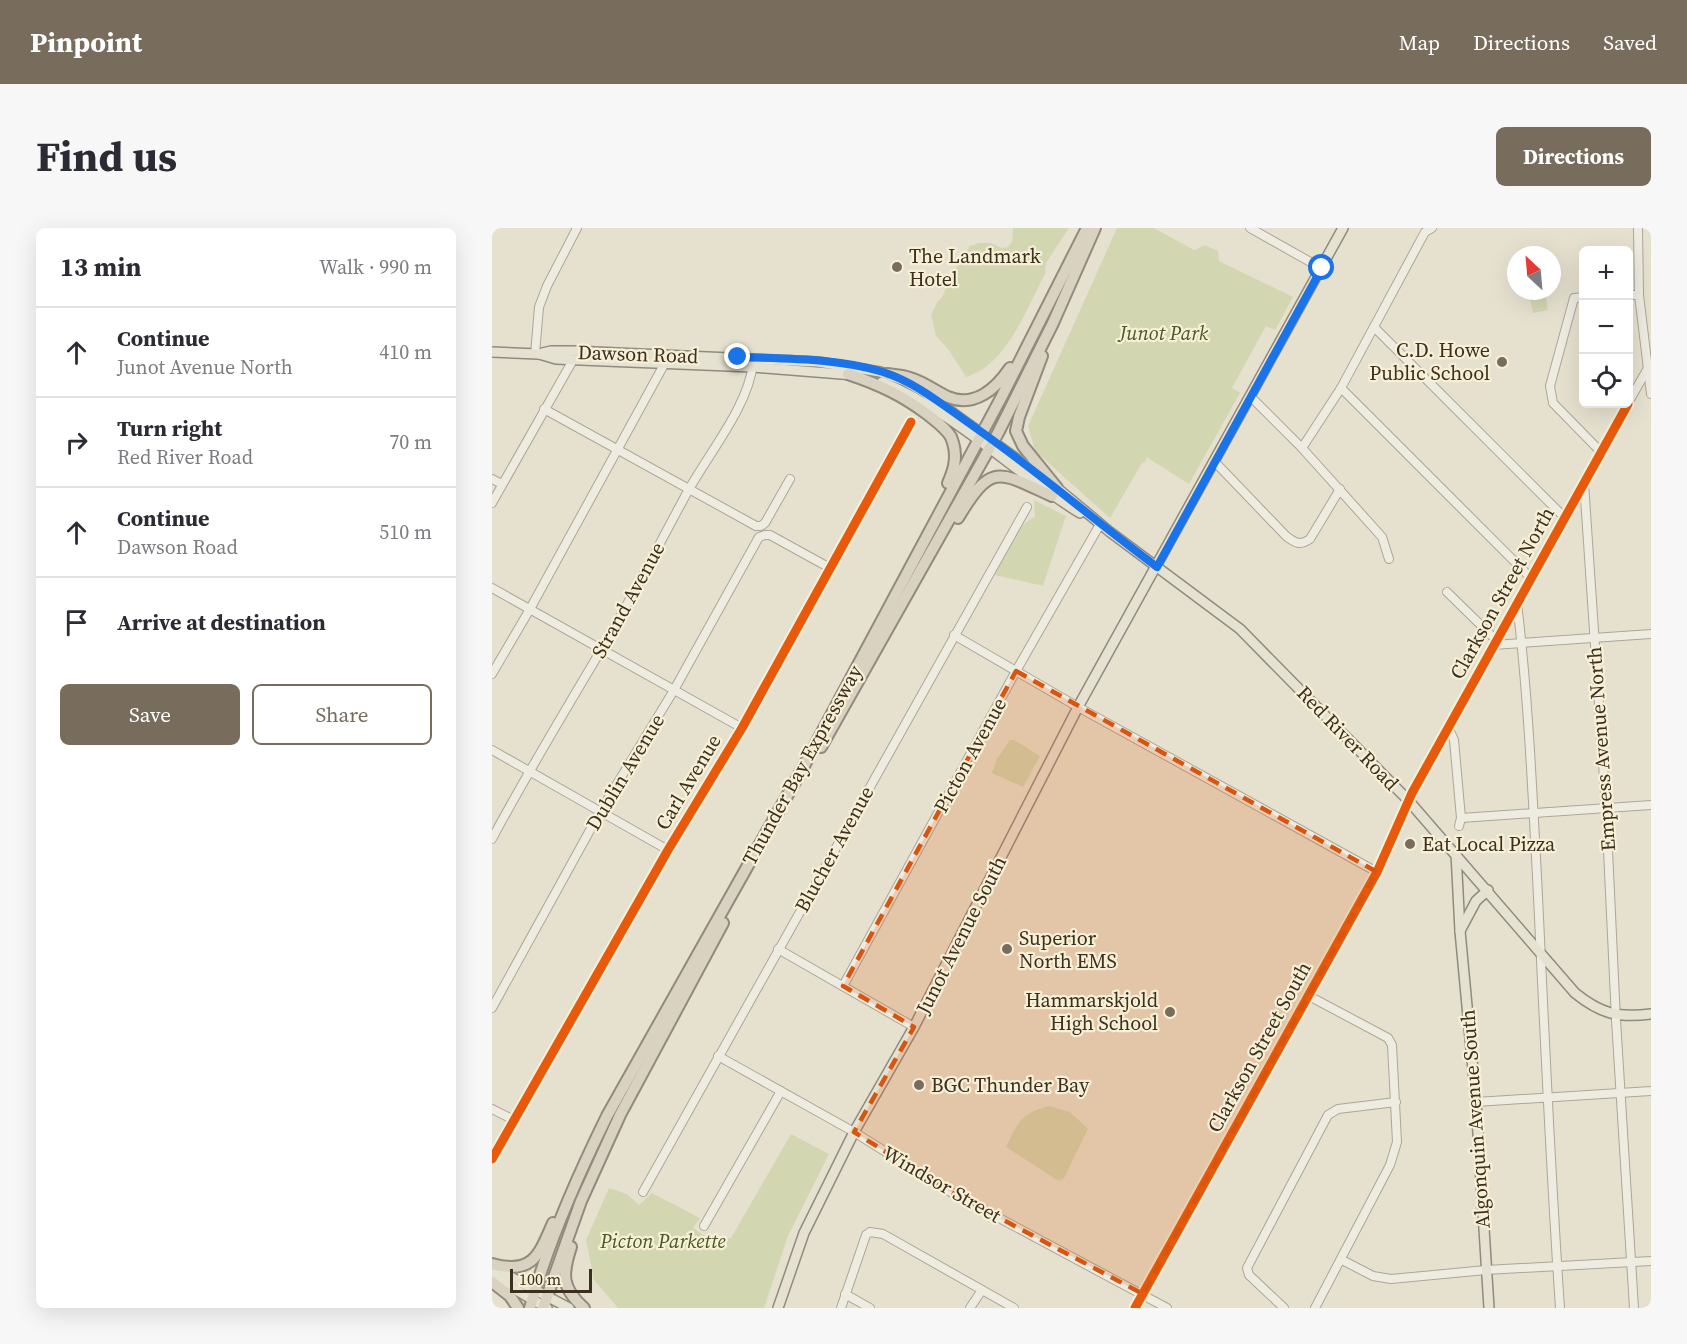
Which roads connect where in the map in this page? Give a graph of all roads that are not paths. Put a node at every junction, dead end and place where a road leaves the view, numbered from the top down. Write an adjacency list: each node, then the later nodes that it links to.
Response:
1 (577, 228): 16 (street)
2 (1087, 228): 12 (highway, Thunder Bay Expressway)
3 (1095, 228): 13 (highway, Thunder Bay Expressway)
4 (1250, 228): 8 (street)
5 (1344, 228): 8 (main road, Junot Avenue South)
6 (1432, 228): 14 (street)
7 (1638, 228): 10 (street)
8 (1322, 268): 26 (main road, Junot Avenue South)
9 (1633, 295): 10 (street)
10 (1639, 295): 20 (street)
11 (1579, 298): 34 (street)
12 (1039, 323): 22 (highway); 30 (highway, Thunder Bay Expressway)
13 (1053, 323): 31 (highway, Thunder Bay Expressway); 42 (highway)
14 (1374, 327): 23 (street); 45 (street)
15 (492, 352): 16 (main road, Dawson Road)
16 (536, 354): 17 (main road, Dawson Road); 18 (main road, Dawson Road)
17 (667, 359): 18 (main road, Dawson Road); 19 (main road, Dawson Road); 32 (street)
18 (573, 360): 28 (street)
19 (753, 362): 21 (main road, Dawson Road); 22 (main road, Dawson Road); 40 (street, Strand Avenue)
20 (1649, 367): 24 (street, Clarkson Street North); 25 (street)
21 (848, 374): 30 (main road, Dawson Road); 48 (highway)
22 (887, 374): 30 (main road, Dawson Road)
23 (1341, 388): 33 (street); 53 (street)
24 (1633, 394)
25 (1651, 394)
26 (1250, 396): 33 (street); 35 (main road, Junot Avenue South)
27 (1625, 408): 34 (street, Clarkson Street North)
28 (544, 409): 32 (street); 39 (street)
29 (911, 422): 52 (street, Carl Avenue)
30 (980, 437): 31 (main road, Dawson Road); 48 (highway, Thunder Bay Expressway)
31 (991, 445): 42 (main road, Dawson Road); 50 (highway, Thunder Bay Expressway)
32 (618, 448): 40 (street); 57 (street)
33 (1302, 448): 41 (street)
34 (1601, 452): 38 (street, Clarkson Street North)
35 (1214, 461): 41 (street); 51 (main road, Junot Avenue South)
36 (492, 479): 39 (street)
37 (790, 479): 40 (street)
38 (1584, 482): 45 (street, Clarkson Street North); 60 (street, Empress Avenue North)
39 (502, 483): 43 (street)
40 (690, 489): 63 (street, Strand Avenue)
41 (1340, 489): 49 (street)
42 (1054, 492): 46 (main road, Dawson Road); 47 (main road, Dawson Road); 50 (highway)
43 (492, 503)
44 (1027, 507): 59 (street, Blucher Avenue)
45 (1564, 517): 53 (street, Clarkson Street North)
46 (1100, 526): 47 (main road, Dawson Road); 64 (street, Picton Avenue)
47 (1110, 532): 51 (main road, Red River Road)
48 (916, 553): 102 (highway, Thunder Bay Expressway)
49 (1389, 559)
50 (925, 565): 103 (highway, Thunder Bay Expressway)
51 (1157, 567): 67 (main road, Junot Avenue South); 72 (main road, Red River Road)
52 (830, 568): 66 (street, Dublin Avenue); 69 (street, Carl Avenue)
53 (1531, 578): 56 (street, Clarkson Street North)
54 (492, 588): 57 (street)
55 (1447, 592): 61 (street)
56 (1517, 603): 61 (street, Clarkson Street North); 62 (street)
57 (530, 609): 63 (street); 65 (street)
58 (1651, 634): 60 (street)
59 (954, 635): 64 (street); 83 (street, Blucher Avenue)
60 (1594, 638): 62 (street); 74 (street, Empress Avenue North)
61 (1494, 642): 62 (street); 68 (street, Clarkson Street North)
62 (1522, 642): 76 (street)
63 (602, 649): 66 (street); 71 (street, Strand Avenue)
64 (1016, 671): 67 (street); 85 (street, Picton Avenue)
65 (492, 674)
66 (674, 690): 69 (street); 75 (street, Dublin Avenue)
67 (1078, 707): 80 (street); 90 (main road, Junot Avenue South)
68 (1448, 727): 72 (street, Clarkson Street North); 76 (street)
69 (742, 728): 78 (street, Carl Avenue)
70 (492, 750): 71 (street)
71 (528, 771): 75 (street); 77 (street, Strand Avenue)
72 (1408, 800): 79 (main road, Red River Road); 80 (street, Clarkson Street South)
73 (1651, 805): 74 (street)
74 (1606, 808): 76 (street); 89 (street, Empress Avenue North)
75 (600, 812): 78 (street); 87 (street, Dublin Avenue)
76 (1533, 812): 84 (street)
77 (492, 839)
78 (668, 850): 99 (street, Carl Avenue)
79 (1456, 853): 81 (main road, Red River Road); 82 (main road, Algonquin Avenue South)
80 (1377, 872): 86 (street, Clarkson Street South)
81 (1488, 890): 82 (main road); 84 (main road, Red River Road)
82 (1460, 931): 97 (main road, Algonquin Avenue South)
83 (778, 949): 85 (street); 91 (street, Blucher Avenue)
84 (1541, 954): 89 (main road, Red River Road); 95 (street)
85 (843, 986): 90 (street)
86 (1309, 996): 96 (street); 116 (street, Clarkson Street South)
87 (492, 1008)
88 (1651, 1014): 89 (main road, Red River Road)
89 (1616, 1016): 94 (street, Empress Avenue North)
90 (914, 1027): 100 (main road, Junot Avenue South)
91 (718, 1056): 92 (street, Windsor Street); 104 (street, Blucher Avenue)
92 (781, 1091): 100 (street, Windsor Street); 105 (street)
93 (1651, 1091): 94 (street)
94 (1620, 1093): 95 (street); 108 (street, Empress Avenue North)
95 (1547, 1098): 97 (street); 110 (street)
96 (1396, 1102): 106 (street); 129 (street)
97 (1476, 1102): 111 (main road, Algonquin Avenue South)
98 (492, 1109): 99 (street)
99 (514, 1120): 101 (street, Carl Avenue)
100 (854, 1132): 116 (street, Windsor Street); 122 (main road, Junot Avenue South)
101 (492, 1159)
102 (585, 1161): 109 (highway); 117 (highway, Thunder Bay Expressway)
103 (593, 1174): 118 (highway, Thunder Bay Expressway); 121 (highway)
104 (643, 1192)
105 (704, 1226)
106 (1341, 1260): 111 (street); 130 (street)
107 (1651, 1261): 108 (street)
108 (1631, 1262): 110 (street); 133 (street, Empress Avenue North)
109 (492, 1265): 117 (main road)
110 (1557, 1265): 111 (street); 132 (street)
111 (1486, 1270): 131 (main road, Algonquin Avenue South)
112 (492, 1276): 117 (main road)
113 (492, 1282): 119 (highway)
114 (982, 1290): 115 (street); 125 (street); 126 (street)
115 (845, 1294): 123 (street); 124 (street)
116 (1143, 1294): 127 (street, Clarkson Street South); 128 (street, Windsor Street)
117 (533, 1299): 118 (main road)
118 (545, 1304): 120 (main road)
119 (518, 1308)
120 (569, 1308)
121 (584, 1308)
122 (778, 1308)
123 (841, 1308)
124 (870, 1308)
125 (970, 1308)
126 (1014, 1308)
127 (1134, 1308)
128 (1167, 1308)
129 (1284, 1308)
130 (1315, 1308)
131 (1489, 1308)
132 (1560, 1308)
133 (1634, 1308)

